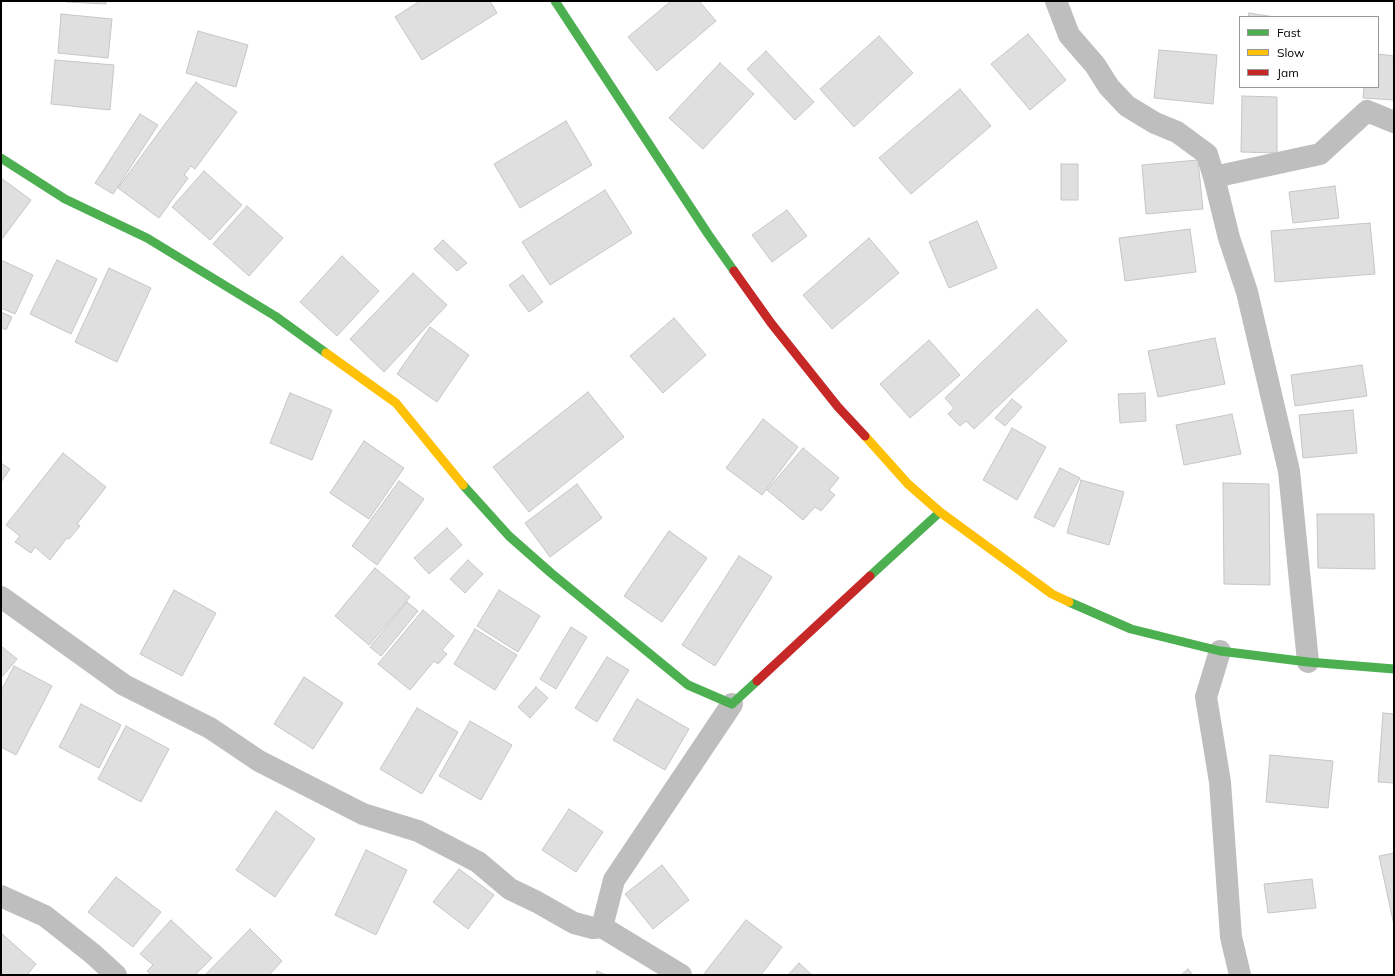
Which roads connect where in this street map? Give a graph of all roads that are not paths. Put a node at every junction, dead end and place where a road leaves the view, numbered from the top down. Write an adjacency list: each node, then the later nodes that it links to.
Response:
1 (555, 1): 6 (street)
2 (1056, 1): 5 (street)
3 (1394, 122): 5 (street)
4 (1, 158): 11 (street)
5 (1214, 177): 9 (street)
6 (940, 512): 8 (street); 11 (street)
7 (1, 597): 13 (street)
8 (1220, 651): 9 (street); 16 (street)
9 (1308, 662): 10 (street)
10 (1394, 669)
11 (732, 704): 13 (street)
12 (1, 896): 14 (street)
13 (602, 927): 15 (street)
14 (116, 975)
15 (681, 975)
16 (1240, 975)

